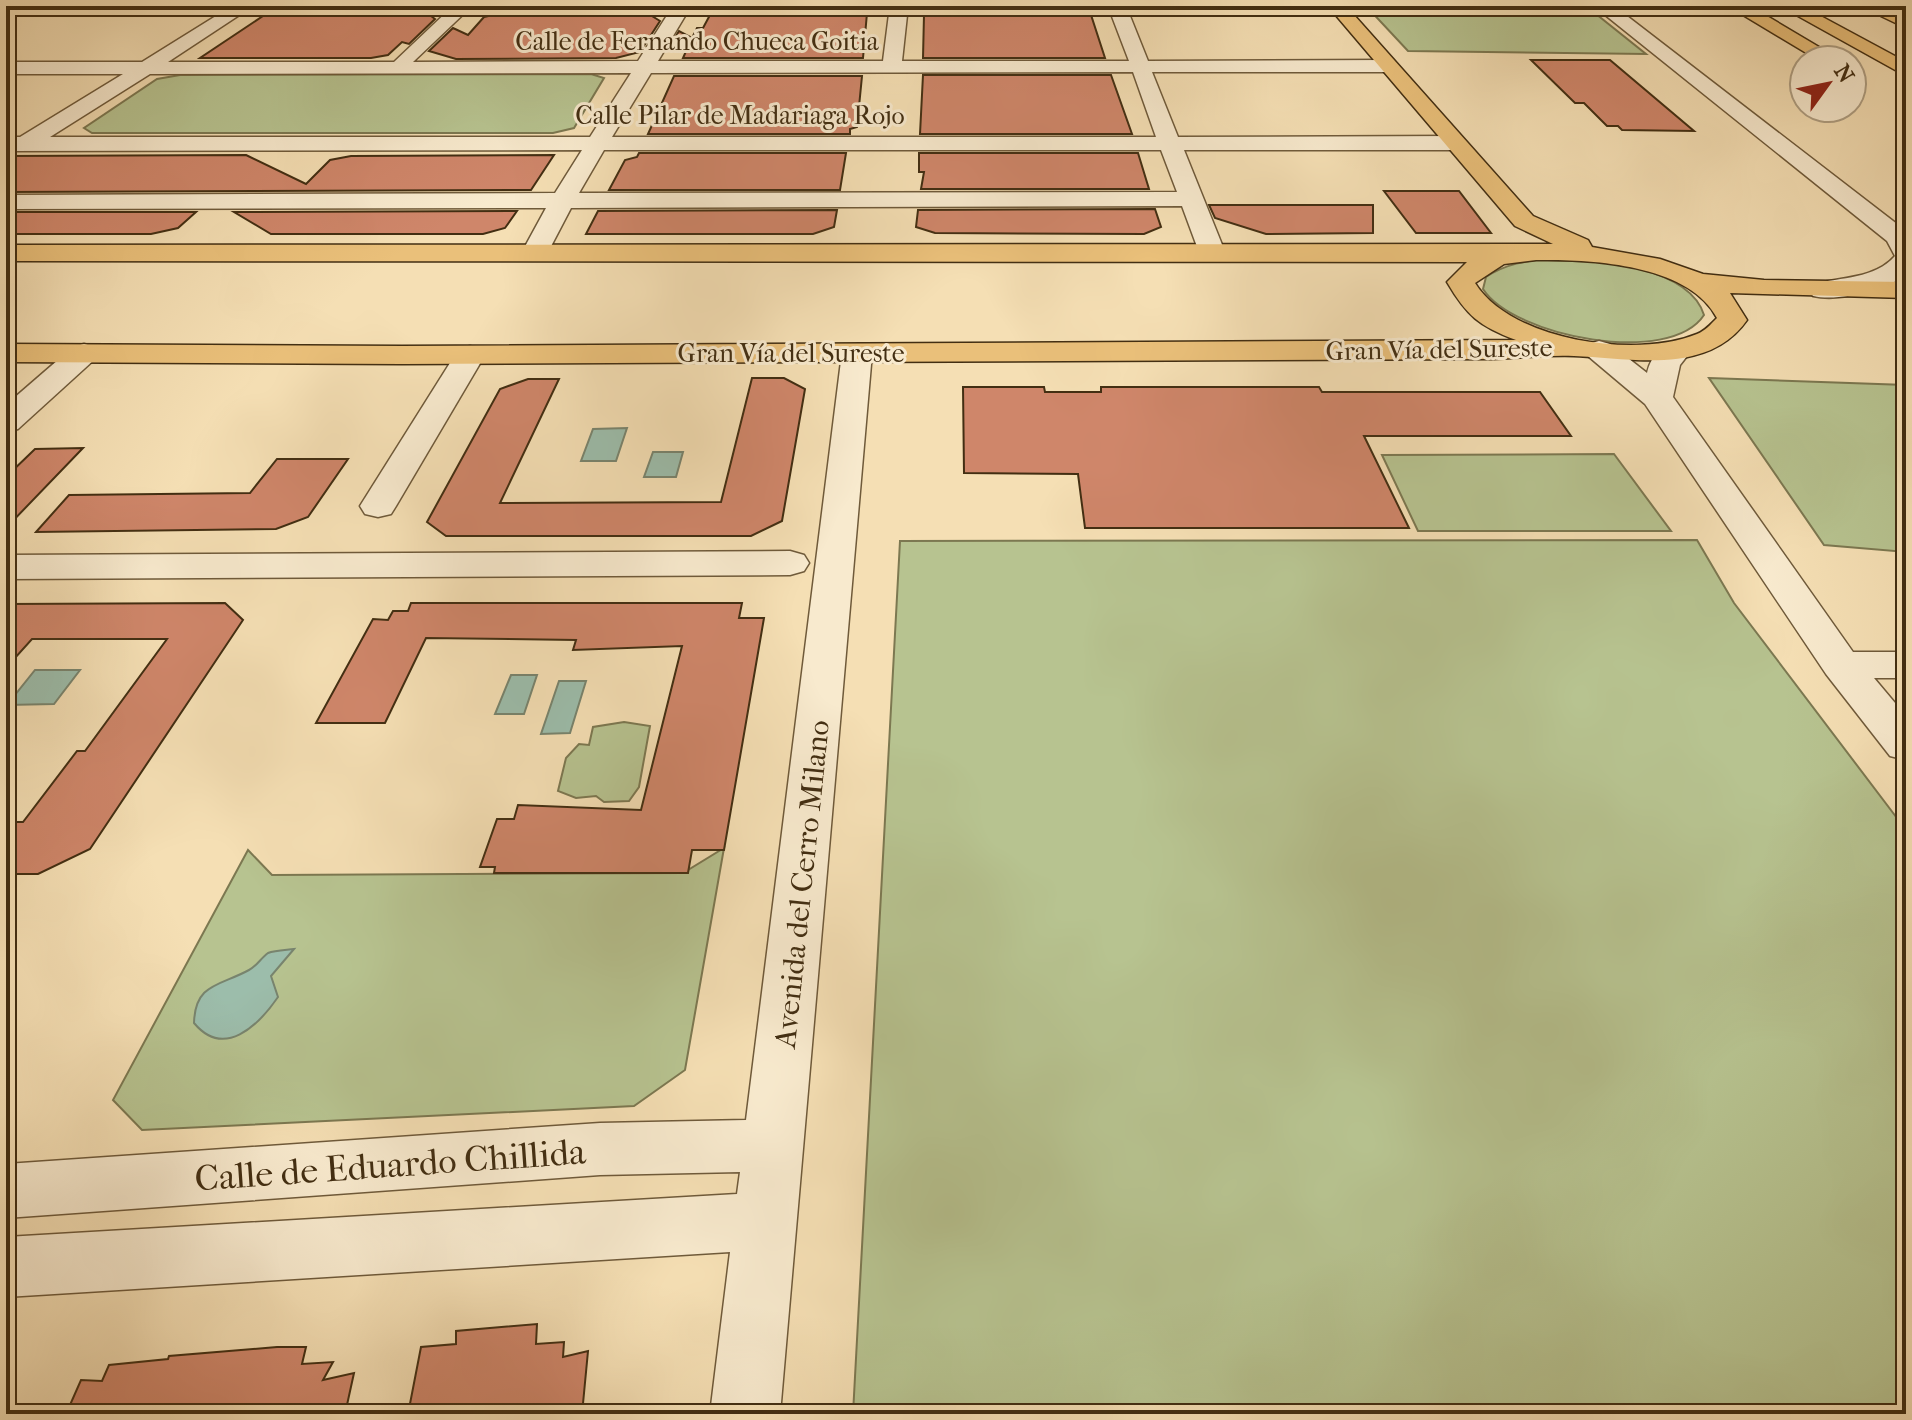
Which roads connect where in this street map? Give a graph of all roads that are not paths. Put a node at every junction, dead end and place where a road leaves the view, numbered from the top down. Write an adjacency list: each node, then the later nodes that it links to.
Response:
1 (244, 6): 21 (street)
2 (463, 6): 15 (street)
3 (682, 6): 18 (street)
4 (899, 6): 19 (street)
5 (1117, 6): 16 (street)
6 (1337, 6): 17 (main road)
7 (1603, 6): 27 (street)
8 (1737, 6): 14 (main road)
9 (1789, 6): 22 (main road)
10 (1825, 6): 13 (main road)
11 (1869, 6): 12 (main road)
12 (1906, 23)
13 (1866, 27)
14 (1805, 44)
15 (403, 61)
16 (1141, 66): 17 (street, Calle de Fernando Chueca Goitia); 19 (street, Calle de Fernando Chueca Goitia); 23 (street)
17 (1388, 66): 24 (main road)
18 (646, 67): 19 (street, Calle de Fernando Chueca Goitia); 21 (street, Calle de Fernando Chueca Goitia); 25 (street)
19 (892, 67)
20 (6, 68): 21 (street, Calle de Fernando Chueca Goitia)
21 (145, 68): 26 (street)
22 (1906, 70)
23 (1170, 143): 24 (street, Calle Pilar de Madariaga Rojo); 25 (street, Calle Pilar de Madariaga Rojo); 28 (street)
24 (1456, 143): 32 (main road)
25 (598, 144): 26 (street, Calle Pilar de Madariaga Rojo); 29 (street)
26 (12, 148)
27 (1825, 180): 31 (street); 38 (street)
28 (1192, 199): 29 (street); 34 (street)
29 (562, 201): 30 (street); 33 (street)
30 (6, 202)
31 (1906, 209)
32 (1524, 221): 36 (main road); 37 (main road)
33 (535, 252): 34 (main road); 35 (main road)
34 (1212, 252): 36 (main road)
35 (6, 253)
36 (1520, 253): 37 (main road); 44 (main road)
37 (1604, 255): 39 (main road)
38 (1906, 256): 40 (street)
39 (1696, 282): 40 (main road); 43 (main road)
40 (1823, 290): 41 (main road)
41 (1906, 290)
42 (1906, 309): 43 (main road)
43 (1732, 320): 45 (main road)
44 (1588, 349): 45 (main road); 48 (main road, Gran Vía del Sureste); 50 (street)
45 (1676, 351): 50 (street)
46 (6, 353): 47 (main road, Gran Vía del Sureste)
47 (84, 353): 49 (main road, Gran Vía del Sureste); 51 (street)
48 (857, 353): 49 (main road, Gran Vía del Sureste); 58 (street, Avenida del Cerro Milano)
49 (470, 355): 52 (street)
50 (1657, 397): 55 (street)
51 (6, 422)
52 (378, 506)
53 (790, 563): 54 (street)
54 (6, 567)
55 (1841, 665): 56 (street); 57 (street)
56 (1906, 665)
57 (1906, 746)
58 (774, 1145): 59 (street, Calle de Eduardo Chillida); 60 (street, Avenida del Cerro Milano)
59 (6, 1191)
60 (767, 1221): 61 (street); 62 (street, Avenida del Cerro Milano)
61 (6, 1267)
62 (745, 1414)

